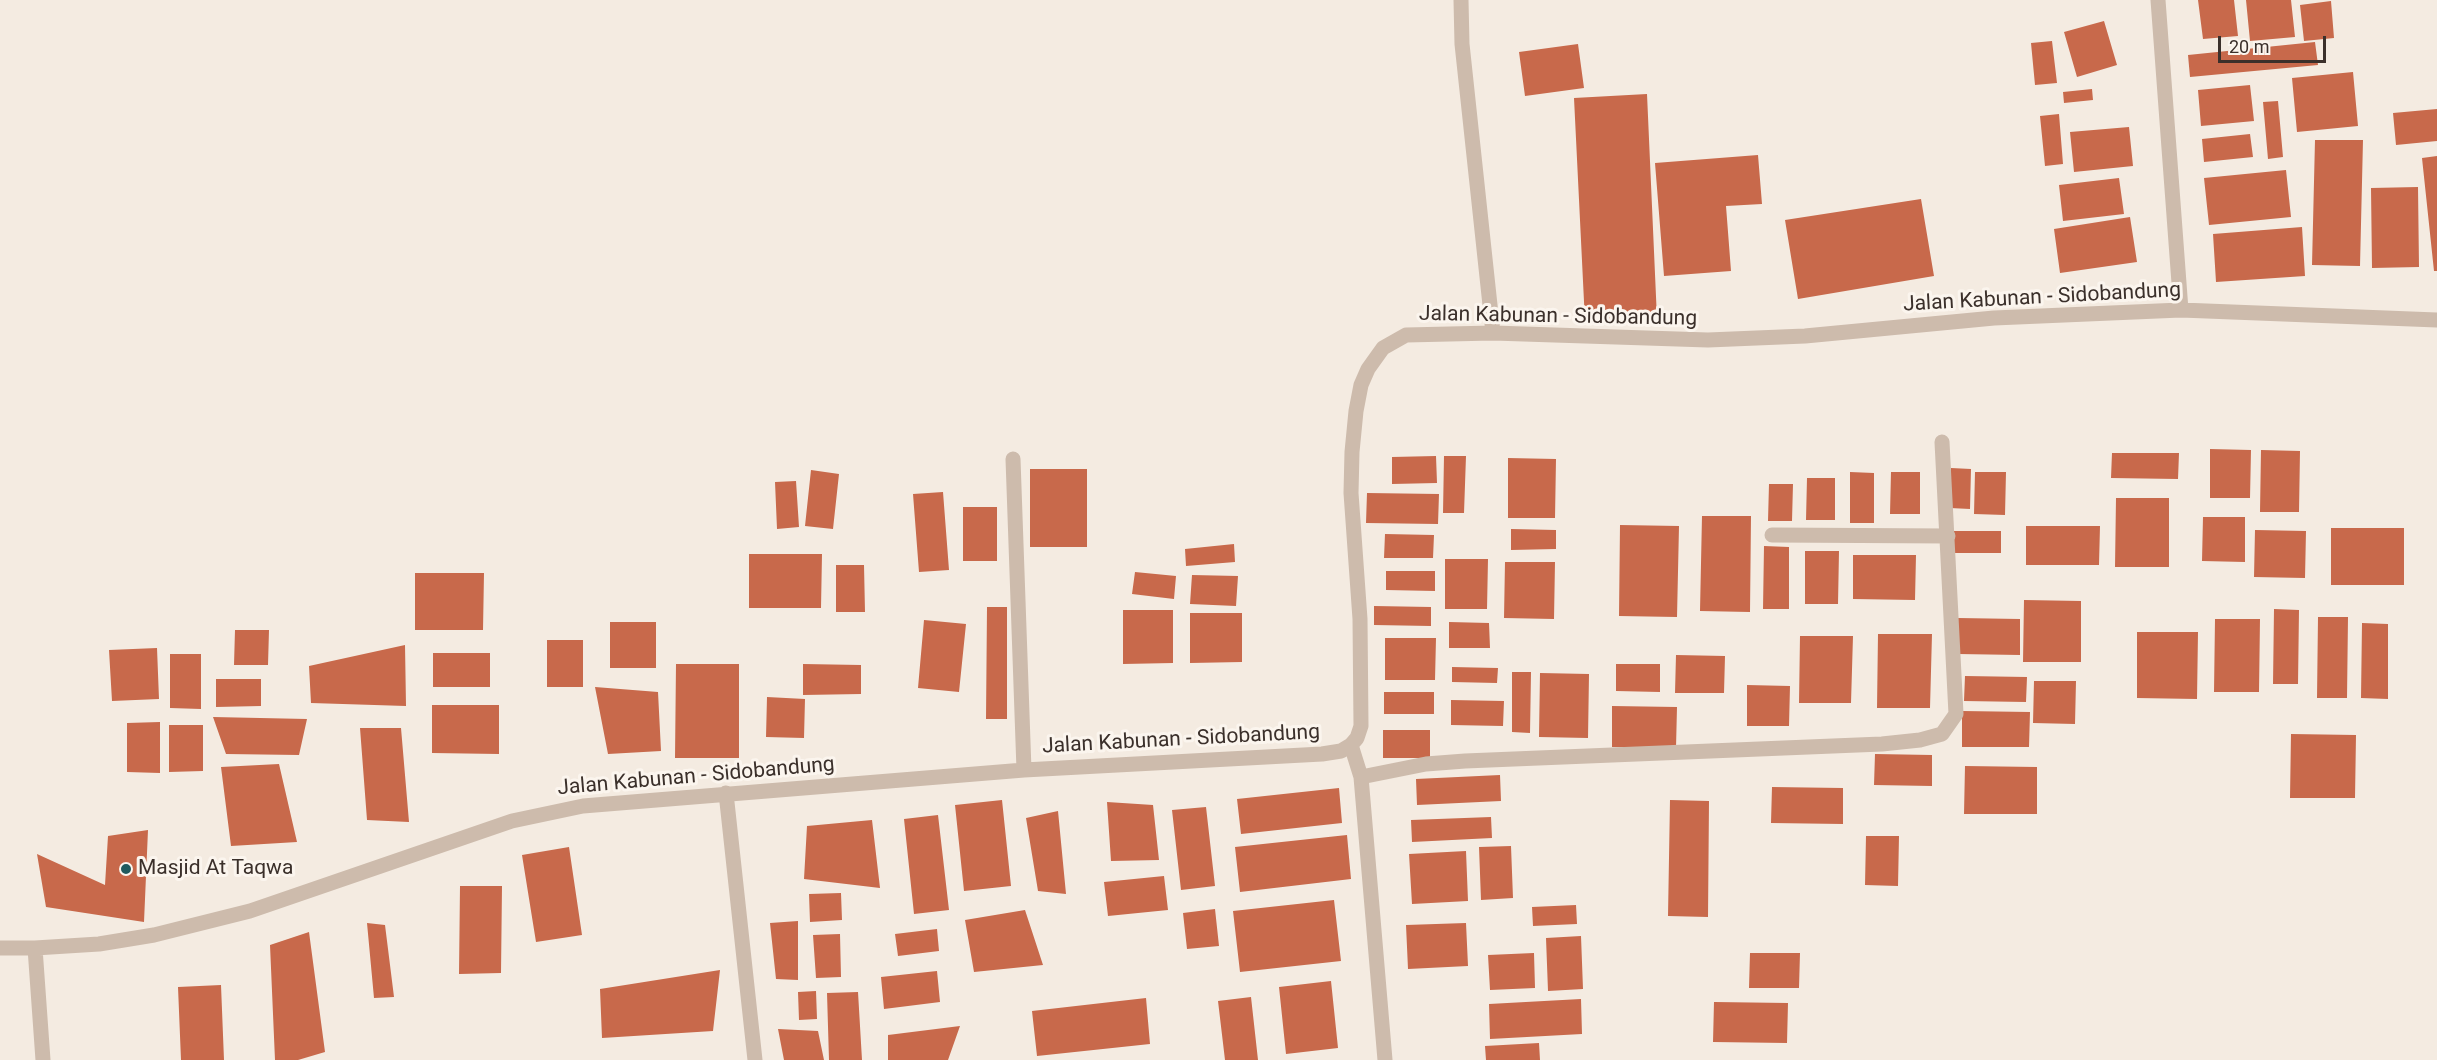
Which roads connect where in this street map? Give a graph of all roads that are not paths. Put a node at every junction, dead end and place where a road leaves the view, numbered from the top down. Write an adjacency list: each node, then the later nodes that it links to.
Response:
1 (1461, 0): 5 (street)
2 (2158, 0): 3 (street)
3 (2181, 310): 4 (street, Jalan Kabunan - Sidobandung); 5 (street, Jalan Kabunan - Sidobandung)
4 (2437, 320)
5 (1492, 333): 10 (street, Jalan Kabunan - Sidobandung)
6 (1942, 442): 9 (street)
7 (1013, 459): 11 (street)
8 (1772, 535): 9 (street)
9 (1948, 536): 12 (street)
10 (1351, 745): 11 (street, Jalan Kabunan - Sidobandung); 12 (street)
11 (1024, 770): 13 (street, Jalan Kabunan - Sidobandung)
12 (1360, 777): 18 (street)
13 (726, 793): 15 (street, Jalan Kabunan - Sidobandung); 17 (street)
14 (0, 948): 15 (street, Jalan Kabunan - Sidobandung)
15 (35, 948): 16 (street)
16 (43, 1060)
17 (755, 1060)
18 (1385, 1060)

